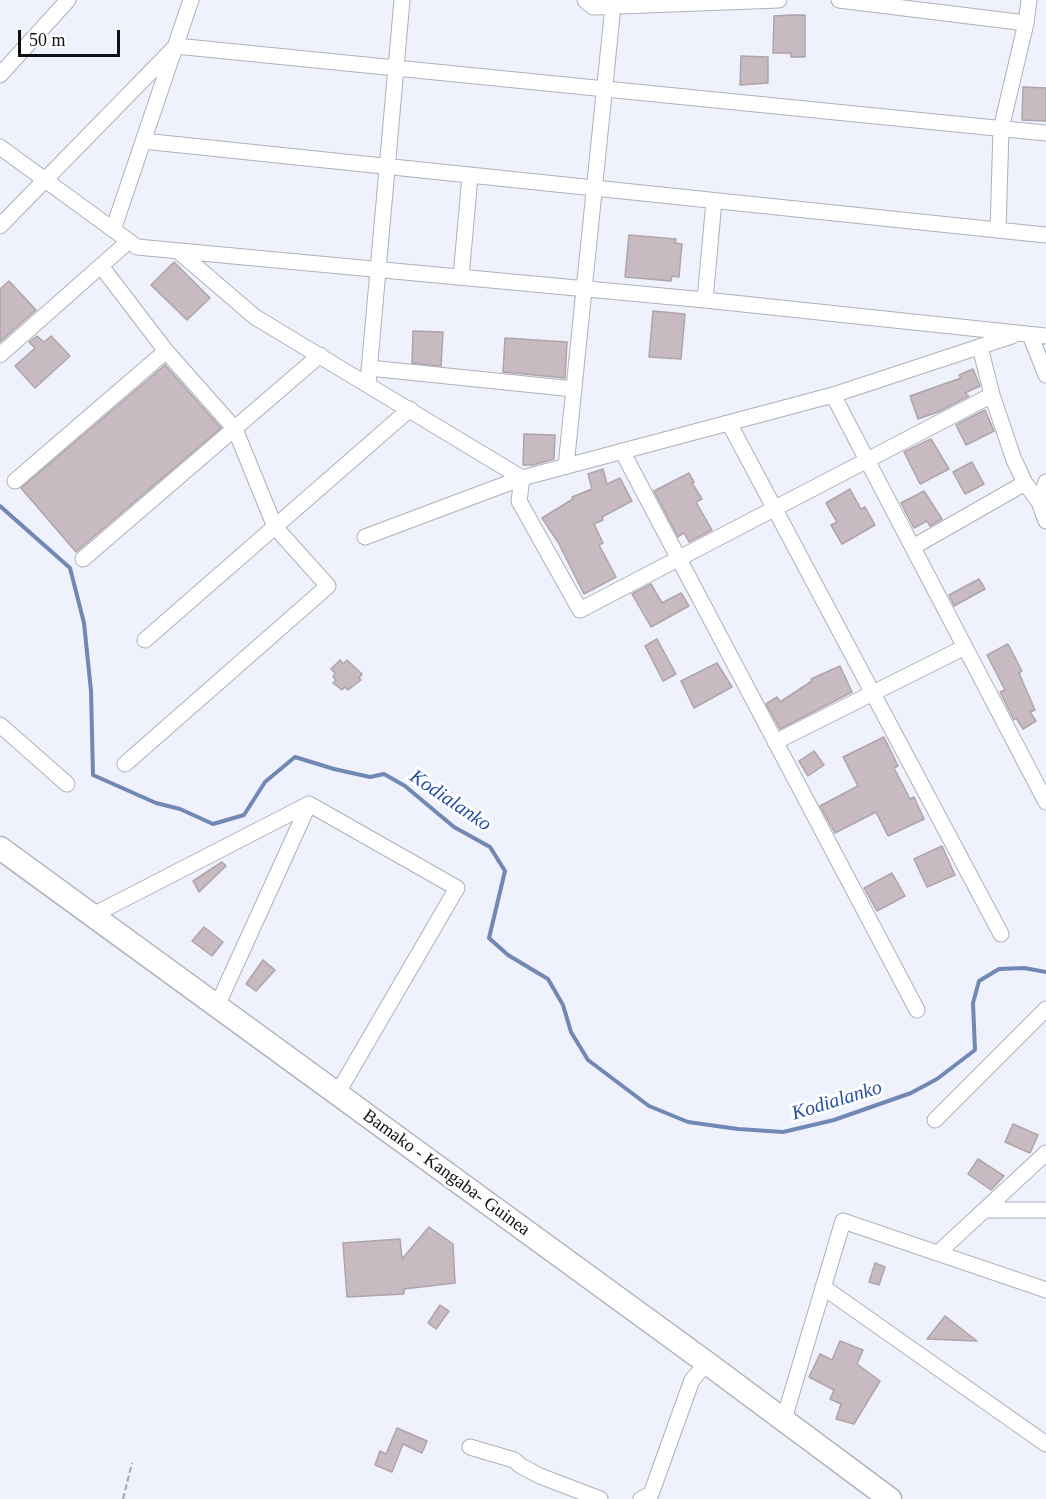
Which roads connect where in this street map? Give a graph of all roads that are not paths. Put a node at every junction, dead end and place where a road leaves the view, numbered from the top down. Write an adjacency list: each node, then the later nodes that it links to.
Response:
1 (68, 0): 12 (street)
2 (191, 0): 10 (street)
3 (402, 0): 11 (street)
4 (585, 0): 8 (street)
5 (778, 0): 8 (street)
6 (839, 0): 9 (street)
7 (1029, 0): 9 (street)
8 (613, 6): 13 (street)
9 (1026, 23): 14 (street)
10 (176, 46): 11 (street); 16 (street); 20 (street)
11 (396, 68): 13 (street); 18 (street)
12 (0, 75)
13 (604, 90): 14 (street); 21 (street)
14 (1001, 129): 15 (street); 25 (street)
15 (1046, 133)
16 (143, 141): 18 (street); 24 (street)
17 (0, 147): 20 (street)
18 (387, 167): 19 (street); 30 (street)
19 (470, 176): 21 (street); 31 (street)
20 (45, 180): 23 (street); 24 (street)
21 (594, 189): 22 (street); 32 (street)
22 (714, 201): 25 (street); 33 (street)
23 (2, 220)
24 (113, 230): 27 (street)
25 (998, 230): 26 (street)
26 (1046, 235)
27 (129, 241): 28 (street); 29 (street)
28 (178, 251): 30 (street); 38 (street)
29 (101, 266): 36 (street); 37 (street)
30 (378, 269): 31 (street); 40 (street)
31 (461, 277): 32 (street)
32 (584, 288): 33 (street); 41 (street)
33 (705, 300): 34 (street)
34 (1037, 334): 35 (street); 39 (street)
35 (980, 347): 42 (street); 43 (street)
36 (166, 351): 46 (street); 51 (street)
37 (0, 355)
38 (320, 355): 40 (street); 46 (street)
39 (1046, 375)
40 (368, 376): 41 (street); 44 (street)
41 (573, 389): 49 (street)
42 (833, 395): 45 (street); 48 (street)
43 (992, 396): 48 (street); 53 (street)
44 (410, 409): 50 (street); 57 (street)
45 (729, 423): 47 (street); 55 (street)
46 (235, 429): 57 (street); 60 (street)
47 (622, 451): 49 (street); 61 (street)
48 (867, 460): 55 (street); 59 (street)
49 (566, 466): 50 (street)
50 (522, 478): 58 (street); 61 (street)
51 (15, 481)
52 (1046, 482): 54 (street)
53 (1025, 483): 54 (street); 59 (street)
54 (1039, 502): 56 (street)
55 (775, 508): 61 (street); 64 (street)
56 (1046, 520)
57 (275, 527): 62 (street); 67 (street)
58 (365, 537)
59 (913, 547): 63 (street)
60 (83, 559)
61 (678, 559): 66 (street)
62 (145, 640)
63 (965, 647): 64 (street); 69 (street)
64 (873, 693): 66 (street); 73 (street)
65 (0, 725): 68 (street)
66 (775, 742): 76 (street)
67 (125, 764)
68 (67, 784)
69 (1046, 802)
70 (309, 804): 72 (street); 74 (street); 77 (street)
71 (0, 848): 72 (main road, Bamako - Kangaba- Guinea)
72 (93, 915): 74 (main road, Bamako - Kangaba- Guinea)
73 (1001, 934)
74 (217, 1006): 77 (main road, Bamako - Kangaba- Guinea)
75 (1046, 1009): 78 (street)
76 (917, 1010)
77 (337, 1094): 85 (main road, Bamako - Kangaba- Guinea)
78 (935, 1120)
79 (1046, 1153): 80 (street)
80 (985, 1210): 81 (street); 82 (street)
81 (1046, 1210)
82 (938, 1253): 83 (street); 84 (street)
83 (823, 1287): 86 (street); 87 (street)
84 (1046, 1290)
85 (707, 1363): 86 (main road, Bamako - Kangaba- Guinea); 90 (street)
86 (784, 1419): 91 (main road, Bamako - Kangaba- Guinea)
87 (1046, 1444)
88 (470, 1447): 89 (street)
89 (600, 1499)
90 (641, 1499)
91 (890, 1499)

